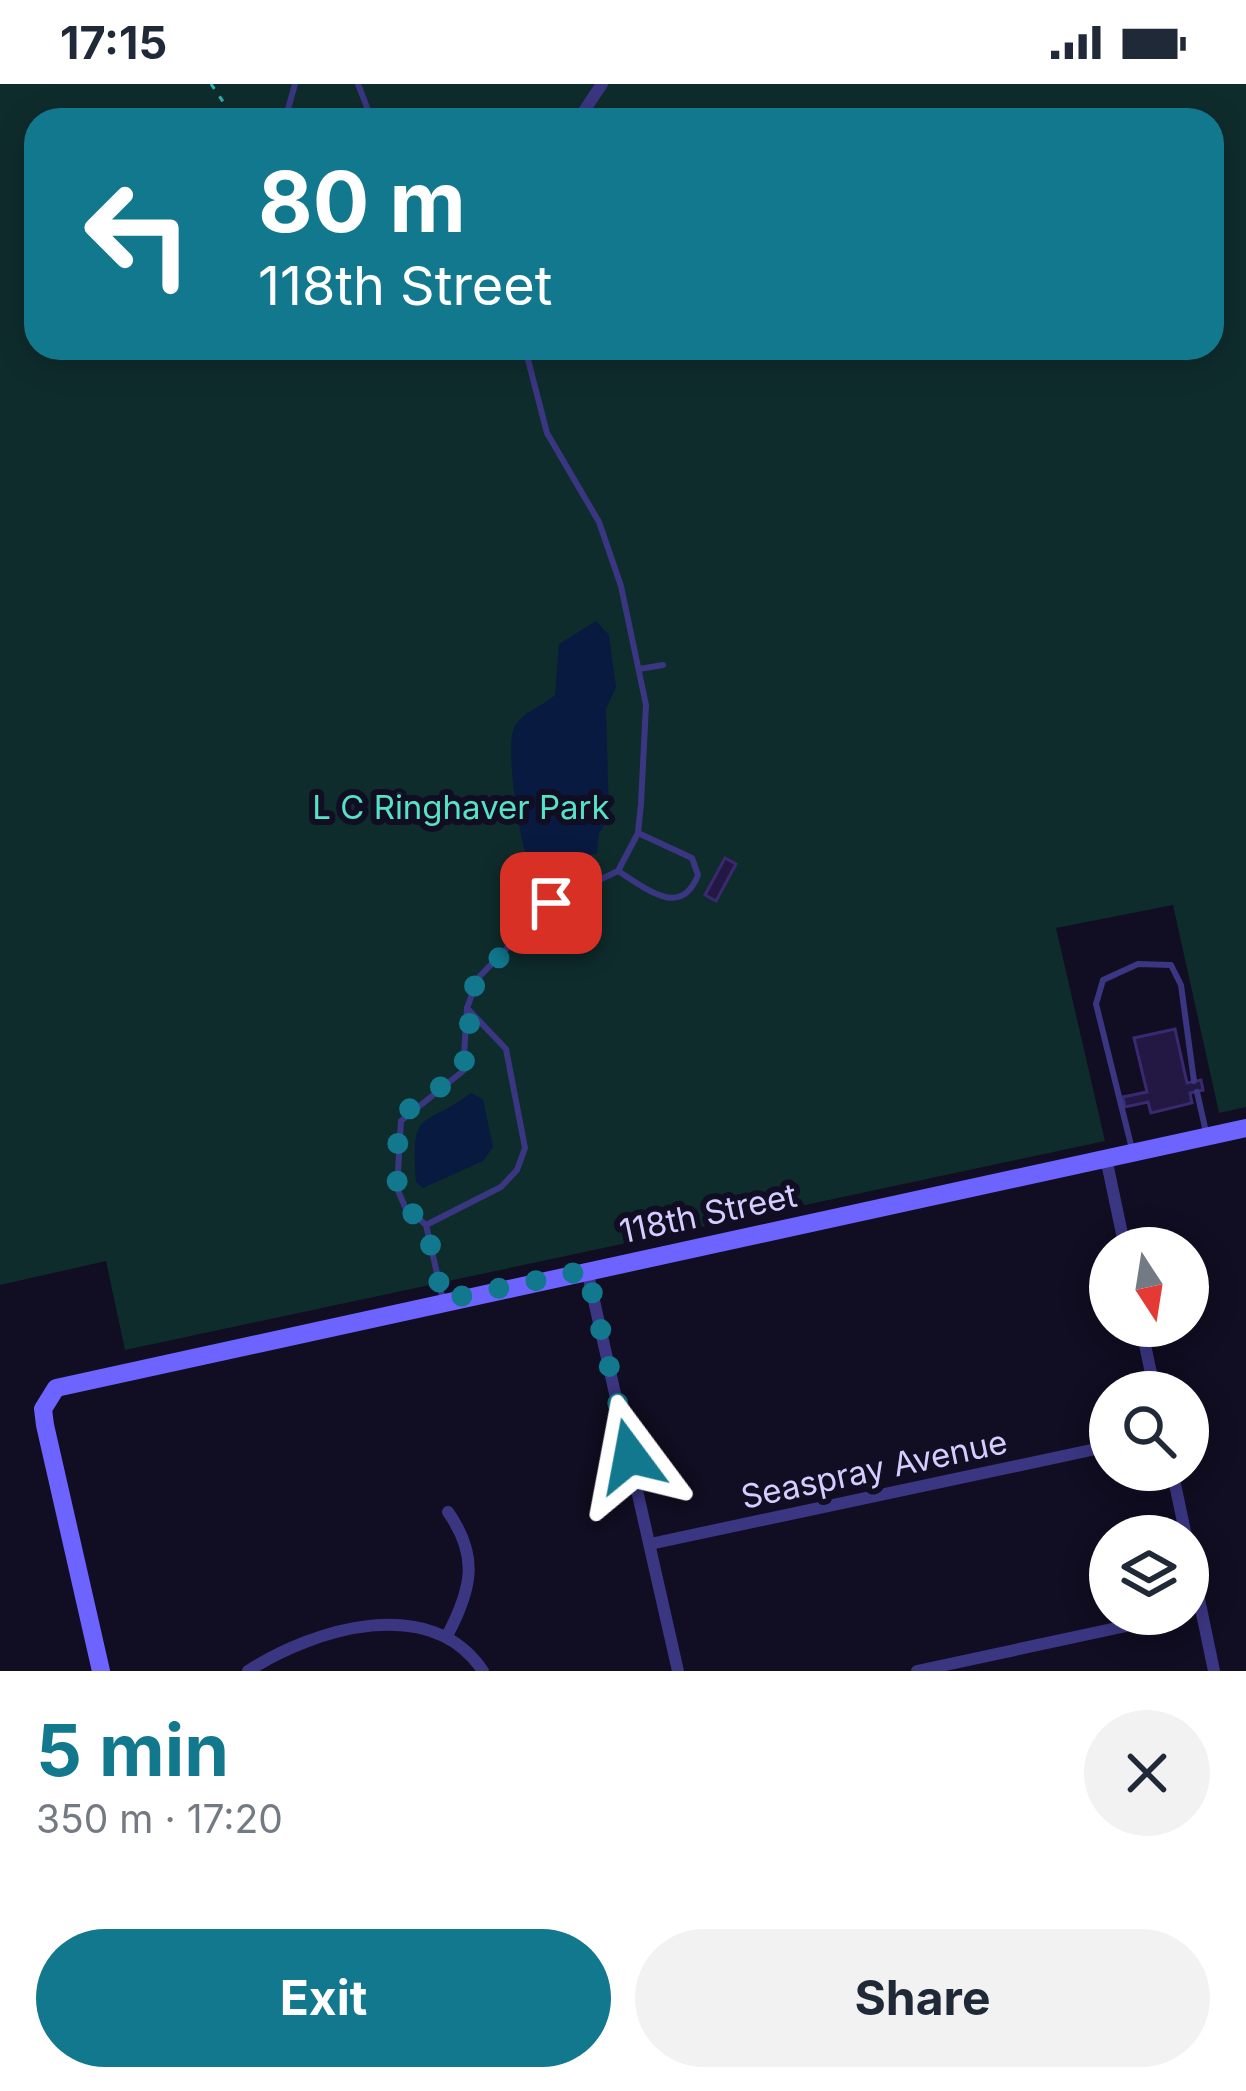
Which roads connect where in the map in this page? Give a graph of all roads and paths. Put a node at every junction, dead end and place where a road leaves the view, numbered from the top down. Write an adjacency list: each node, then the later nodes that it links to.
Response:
1 (528, 360): 3 (lane)
2 (663, 664): 3 (lane)
3 (639, 669): 4 (lane)
4 (638, 833): 5 (lane); 5 (lane)
5 (618, 872): 6 (lane)
6 (467, 1008): 13 (lane); 13 (lane)
7 (1194, 1081): 11 (lane)
8 (1197, 1092): 10 (lane)
9 (1246, 1128): 10 (street, 118th Street)
10 (1206, 1136): 11 (street, 118th Street)
11 (1133, 1153): 12 (street, 118th Street)
12 (1106, 1158): 14 (street); 15 (street, 118th Street)
13 (426, 1225): 16 (lane)
14 (1121, 1227)
15 (587, 1270): 16 (street, 118th Street); 19 (street)
16 (443, 1300): 24 (street, 118th Street)
17 (1089, 1450): 19 (street, Seaspray Avenue)
18 (448, 1512): 20 (street)
19 (650, 1544): 28 (street)
20 (448, 1634): 23 (street); 27 (street)
21 (1089, 1634): 29 (street)
22 (1199, 1635): 30 (street)
23 (292, 1651): 25 (street); 26 (street)
24 (101, 1671)
25 (248, 1671)
26 (296, 1671)
27 (483, 1671)
28 (678, 1671)
29 (917, 1671)
30 (1214, 1671)

